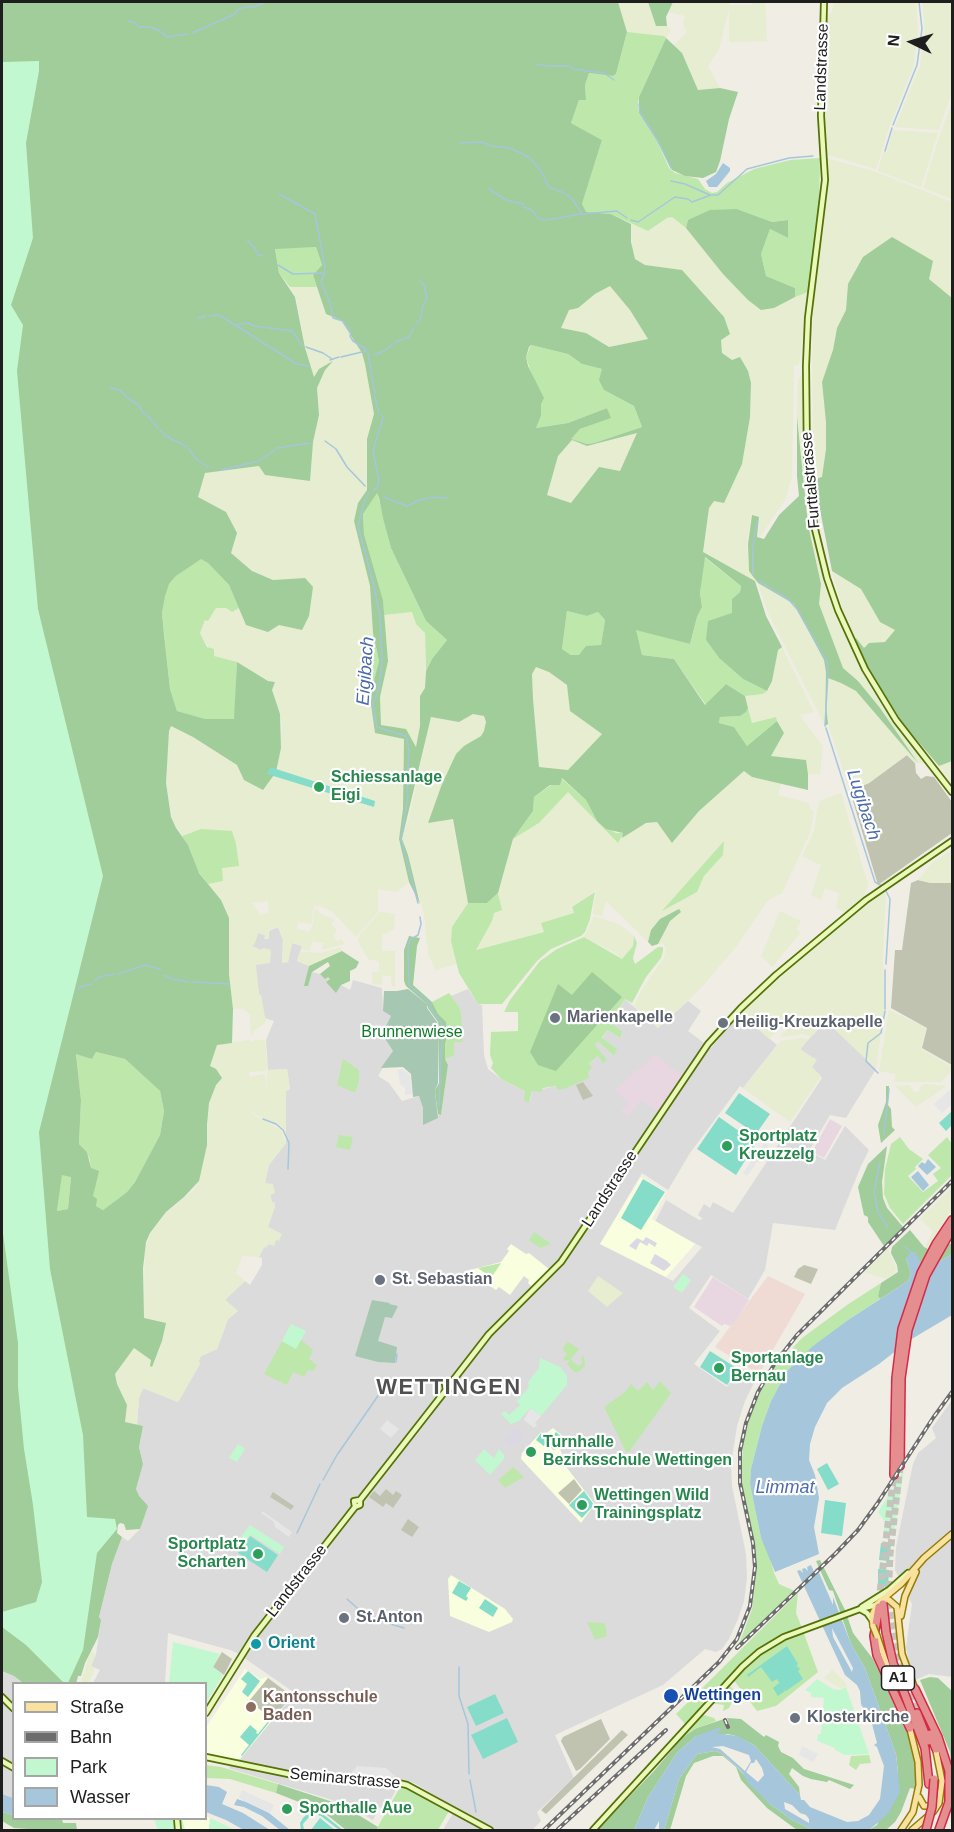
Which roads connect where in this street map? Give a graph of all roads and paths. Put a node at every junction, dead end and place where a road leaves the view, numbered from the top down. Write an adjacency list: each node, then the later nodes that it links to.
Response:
1 (824, 2): 2 (main road, Landstrasse)
2 (822, 133): 3 (main road, Furttalstrasse)
3 (952, 792)
4 (952, 841): 18 (main road, Landstrasse)
5 (952, 1220): 7 (highway)
6 (952, 1229): 7 (highway)
7 (900, 1356): 8 (highway); 9 (highway)
8 (900, 1466)
9 (894, 1475)
10 (952, 1534): 11 (main road)
11 (914, 1571): 12 (main road); 15 (main road)
12 (880, 1603): 13 (main road); 14 (main road); 15 (main road); 19 (highway); 20 (highway, A1)
13 (860, 1609): 14 (main road); 27 (main road)
14 (872, 1623): 16 (main road, bridge)
15 (899, 1627): 17 (main road)
16 (892, 1680): 19 (main road); 20 (highway)
17 (915, 1689): 21 (main road); 32 (highway)
18 (207, 1711)
19 (910, 1728): 24 (main road)
20 (925, 1748): 23 (highway, A1)
21 (936, 1749): 23 (highway, A1); 25 (main road)
22 (207, 1757): 26 (main road, Seminarstrasse)
23 (932, 1782): 30 (highway, A1); 31 (highway, A1, bridge)
24 (918, 1792): 25 (main road); 28 (main road)
25 (940, 1798): 29 (main road)
26 (490, 1830)
27 (593, 1830)
28 (901, 1830)
29 (912, 1830)
30 (921, 1830)
31 (926, 1830)
32 (939, 1830)

